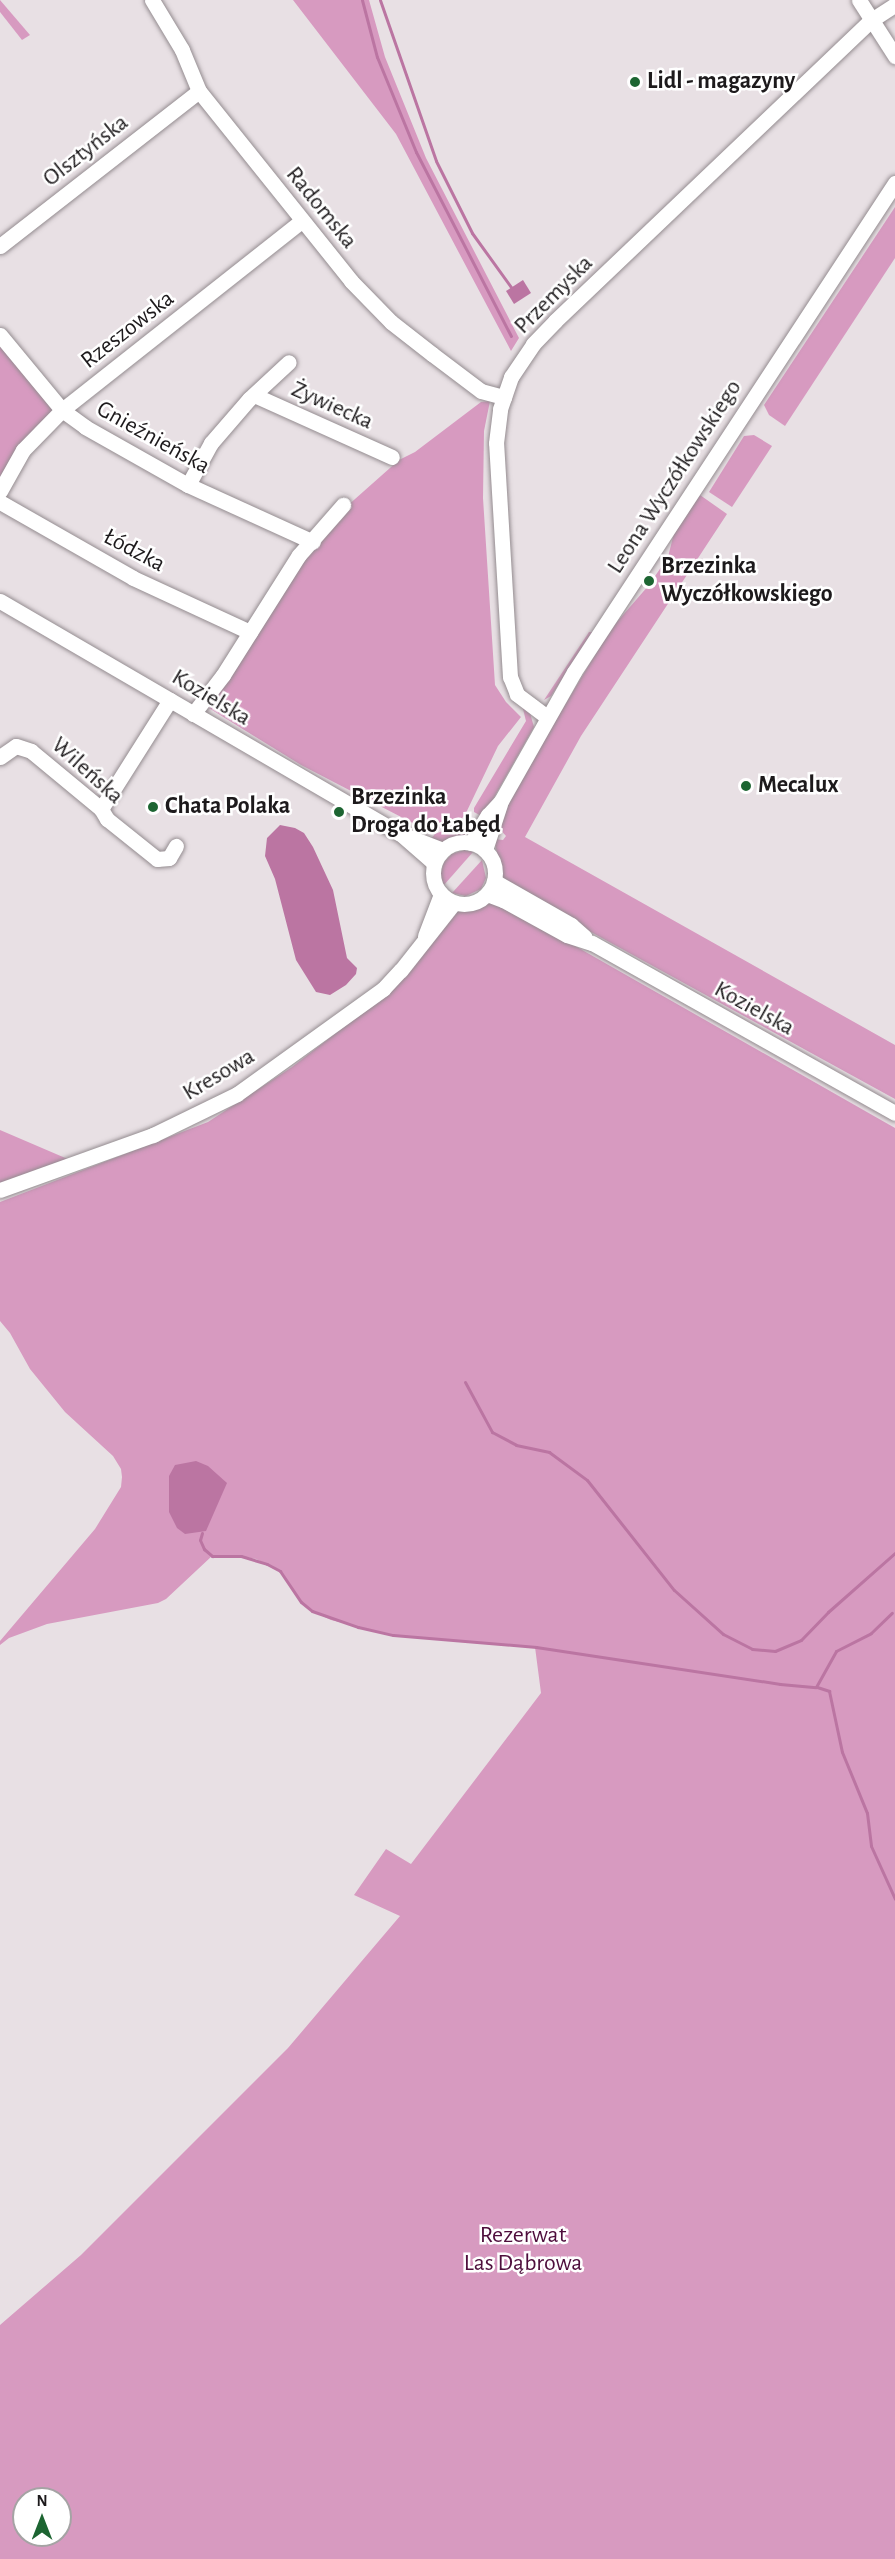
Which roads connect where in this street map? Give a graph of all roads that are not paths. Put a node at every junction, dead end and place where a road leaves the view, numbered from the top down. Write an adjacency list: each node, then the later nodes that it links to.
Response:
1 (152, 0): 6 (street, Radomska)
2 (858, 0): 4 (street)
3 (895, 5): 4 (street, Przemyska)
4 (870, 21): 5 (street); 13 (street, Przemyska)
5 (895, 56)
6 (199, 91): 8 (street, Radomska); 9 (street, Olsztyńska)
7 (895, 183): 25 (street, Leona Wyczółkowskiego)
8 (301, 221): 13 (street, Radomska); 14 (street, Rzeszowska)
9 (0, 246)
10 (0, 335): 14 (street, Gnieźnieńska)
11 (289, 362): 12 (street, Żywiecka)
12 (254, 395): 15 (street, Żywiecka); 16 (street, Żywiecka)
13 (504, 397): 25 (street, Przemyska)
14 (63, 410): 16 (street, Gnieźnieńska); 17 (street, Rzeszowska)
15 (392, 457)
16 (188, 485): 20 (street, Gnieźnieńska)
17 (0, 491)
18 (0, 502): 22 (street, Łódzka)
19 (343, 505): 20 (street)
20 (313, 542): 22 (street)
21 (0, 601): 23 (street, Kozielska)
22 (250, 632): 24 (street)
23 (170, 700): 24 (street, Kozielska); 28 (street)
24 (193, 714): 29 (street, Kozielska)
25 (547, 717): 27 (street, Leona Wyczółkowskiego)
26 (0, 757): 28 (street, Wileńska)
27 (501, 801): 30 (street, Leona Wyczółkowskiego); 33 (street, Leona Wyczółkowskiego)
28 (101, 809): 31 (street, Wileńska)
29 (399, 832): 32 (street, Kozielska); 34 (street, Kozielska)
30 (471, 843): 32 (street); 33 (street)
31 (177, 846)
32 (443, 850): 34 (street)
33 (485, 850): 35 (street)
34 (434, 863): 36 (street)
35 (490, 888): 37 (street); 39 (street, Kozielska)
36 (441, 894): 37 (street); 38 (street, Kresowa)
37 (454, 903): 38 (street, Kresowa)
38 (424, 939): 40 (street, Kresowa)
39 (892, 1110)
40 (0, 1190)

